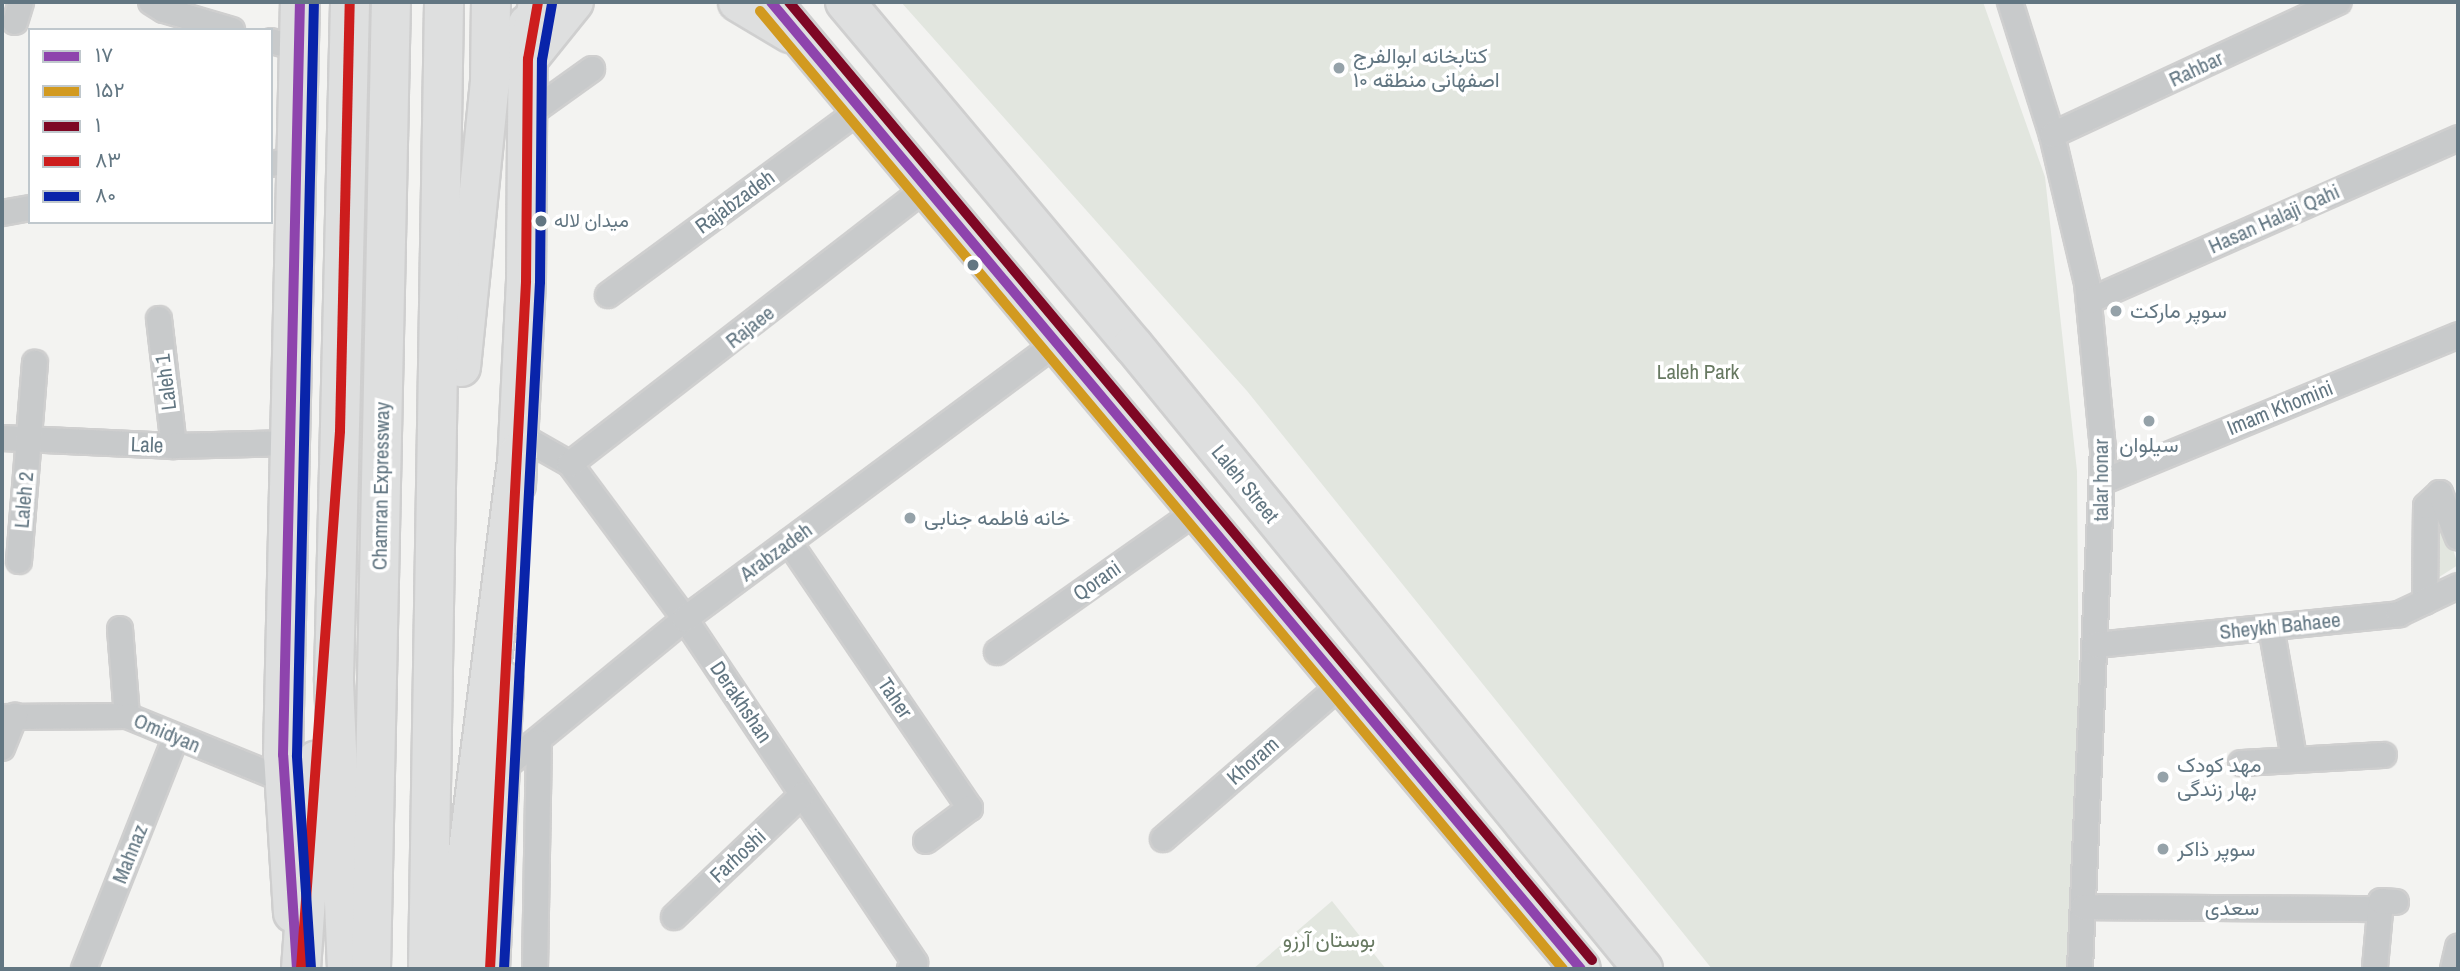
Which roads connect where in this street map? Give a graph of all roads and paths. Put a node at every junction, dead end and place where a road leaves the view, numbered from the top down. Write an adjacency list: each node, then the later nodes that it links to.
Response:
1 (151, 2): 16 (street)
2 (300, 2): 18 (main road)
3 (350, 2): 35 (main road)
4 (391, 2): 78 (main road, Chamran Expressway)
5 (444, 2): 49 (main road)
6 (491, 2): 49 (main road)
7 (527, 2): 19 (main road)
8 (538, 2): 19 (main road)
9 (573, 2): 19 (main road)
10 (738, 2): 17 (main road)
11 (771, 2): 17 (main road)
12 (845, 2): 15 (main road, Laleh Street)
13 (2010, 2): 23 (street, talar honar)
14 (2339, 2): 23 (street, Rahbar)
15 (861, 17): 71 (main road, Laleh Street)
16 (225, 28)
17 (808, 44): 21 (main road)
18 (286, 45): 25 (main road)
19 (528, 59): 22 (main road)
20 (592, 69): 22 (street)
21 (861, 109): 26 (main road); 29 (street, Rajabzadeh)
22 (528, 115): 40 (main road)
23 (2052, 135): 30 (street, talar honar)
24 (2458, 138): 30 (street, Hasan Halaji Qahi)
25 (284, 161): 38 (main road)
26 (928, 186): 33 (main road); 40 (street, Rajaee)
27 (28, 208): 28 (street)
28 (2, 213)
29 (608, 295)
30 (2089, 301): 41 (street, talar honar)
31 (159, 319): 39 (street, Laleh 1)
32 (2458, 335): 41 (street, Imam Khomini)
33 (1058, 342): 42 (main road); 44 (street, Arabzadeh)
34 (35, 363): 37 (street, Laleh 2)
35 (340, 431): 76 (main road); 77 (main road)
36 (2, 438): 37 (street, Lale)
37 (29, 439): 39 (street, Lale); 45 (street, Laleh 2)
38 (292, 443): 39 (street, Lale); 65 (main road)
39 (174, 446)
40 (539, 451): 48 (street, Derakhshan); 64 (main road); 80 (main road)
41 (2102, 482): 52 (street, talar honar)
42 (1198, 510): 53 (street, Qorani); 54 (main road)
43 (2458, 538): 47 (street)
44 (789, 542): 48 (street, Arabzadeh); 68 (street, Taher)
45 (19, 561)
46 (2458, 586): 47 (street, Sheykh Bahaee)
47 (2425, 602): 50 (street, Sheykh Bahaee)
48 (685, 619): 59 (street, Arabzadeh); 66 (street, Derakhshan)
49 (434, 626): 79 (main road)
50 (2271, 627): 52 (street, Sheykh Bahaee); 62 (street)
51 (120, 629): 56 (street)
52 (2096, 645): 69 (street, talar honar)
53 (997, 652)
54 (1343, 683): 57 (main road); 67 (street, Khoram)
55 (8, 716): 56 (street, Omidyan); 60 (street)
56 (127, 716): 58 (street, Omidyan)
57 (1386, 734): 71 (main road); 83 (main road)
58 (175, 739): 65 (street, Omidyan); 75 (street, Mahnaz)
59 (539, 742): 64 (street, Arabzadeh); 82 (street)
60 (2, 748)
61 (2384, 755): 62 (street)
62 (2294, 757): 63 (street)
63 (2241, 764)
64 (501, 770): 81 (main road)
65 (284, 780): 76 (main road)
66 (802, 795): 70 (street, Farhoshi); 73 (street, Derakhshan)
67 (1163, 839)
68 (926, 841)
69 (2083, 907): 74 (street, سعدی); 85 (street, talar honar)
70 (674, 916)
71 (1607, 925): 84 (main road, Laleh Street)
72 (2458, 947): 86 (street)
73 (913, 966)
74 (2375, 967)
75 (85, 969)
76 (299, 969)
77 (347, 969)
78 (371, 969)
79 (428, 969)
80 (453, 969)
81 (490, 969)
82 (535, 969)
83 (1581, 969)
84 (1643, 969)
85 (2080, 969)
86 (2453, 969)

